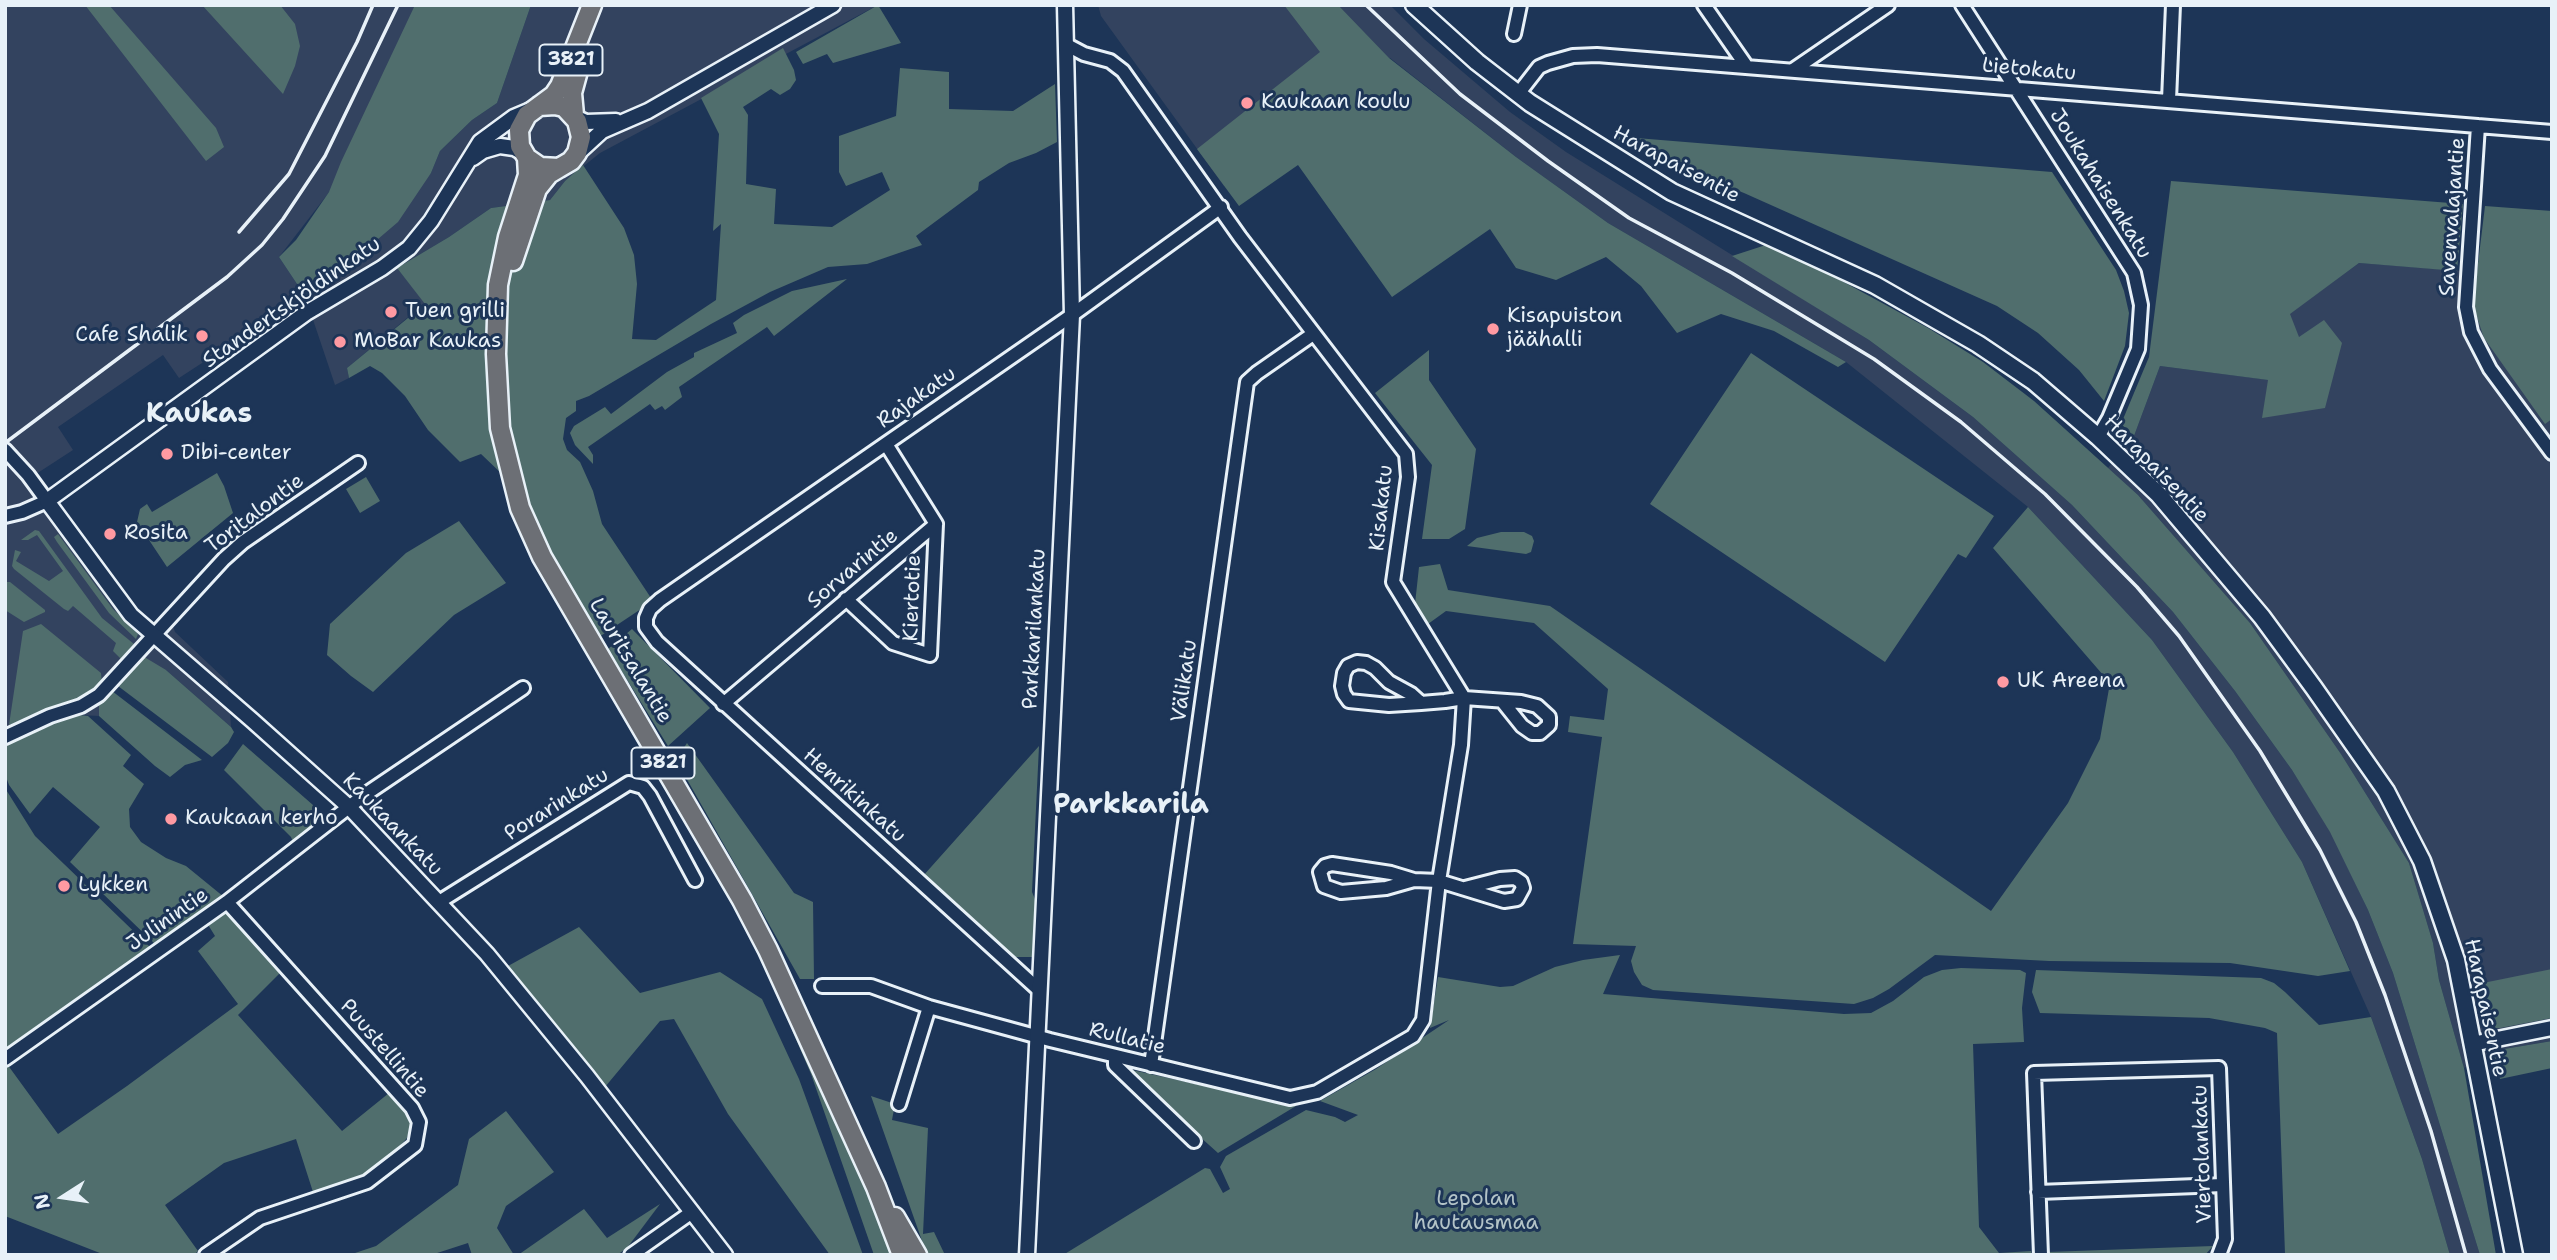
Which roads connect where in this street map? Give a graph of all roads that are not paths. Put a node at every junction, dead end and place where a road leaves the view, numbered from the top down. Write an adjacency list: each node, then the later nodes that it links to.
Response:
1 (592, 5): 18 (main road, 3821)
2 (600, 5): 19 (main road, 3821)
3 (833, 5): 20 (street)
4 (1065, 5): 12 (street, Parkkarilankatu)
5 (1414, 5): 16 (main road, Harapaisentie)
6 (1520, 5): 11 (street)
7 (1704, 5): 13 (street)
8 (1888, 5): 14 (street)
9 (1962, 5): 15 (street, Joukahaisenkatu)
10 (2173, 5): 17 (street)
11 (1514, 34)
12 (1067, 45): 27 (street, Kisakatu); 28 (street, Parkkarilankatu)
13 (1747, 67): 14 (street, Lietokatu); 16 (street, Lietokatu)
14 (1792, 70): 15 (street, Lietokatu)
15 (2017, 88): 17 (street, Lietokatu); 31 (street, Joukahaisenkatu)
16 (1518, 94): 31 (main road, Harapaisentie)
17 (2169, 100): 21 (street, Lietokatu)
18 (536, 108): 19 (main road); 24 (main road); 25 (street, Standertskjöldinkatu)
19 (574, 116): 20 (street); 23 (main road)
20 (621, 121): 23 (street)
21 (2478, 126): 22 (street, Lietokatu); 34 (street, Savenvalajantie)
22 (2552, 132)
23 (577, 153): 26 (main road)
24 (525, 156): 25 (street, Standertskjöldinkatu); 26 (main road); 29 (main road, Lauritsalantie / 3821)
25 (467, 163): 36 (street, Standertskjöldinkatu)
26 (559, 168): 29 (main road, Lauritsalantie / 3821)
27 (1221, 207): 28 (street, Rajakatu); 30 (street, Kisakatu)
28 (1072, 315): 32 (street, Rajakatu); 56 (street, Parkkarilankatu)
29 (497, 329): 67 (main road, Lauritsalantie / 3821)
30 (1312, 334): 43 (street, Kisakatu); 63 (street, Välikatu)
31 (2098, 437): 60 (main road, Harapaisentie)
32 (886, 444): 38 (street); 40 (street, Rajakatu)
33 (5, 450): 36 (street, Kaukaankatu)
34 (2552, 453)
35 (358, 463): 41 (street, Toritalontie)
36 (47, 501): 37 (street); 41 (street, Kaukaankatu)
37 (5, 516)
38 (936, 524): 39 (street, Sorvarintie); 39 (street, Kiertotie)
39 (846, 599): 46 (street, Sorvarintie)
40 (646, 627): 46 (street, Henrikinkatu)
41 (153, 634): 47 (street, Toritalontie); 48 (street, Kaukaankatu)
42 (523, 688): 48 (street, Julinintie)
43 (1464, 698): 44 (street); 45 (street); 51 (street)
44 (1502, 701)
45 (1420, 703): 45 (street)
46 (723, 704): 56 (street, Henrikinkatu)
47 (5, 737)
48 (349, 807): 53 (street, Julinintie); 54 (street, Kaukaankatu)
49 (695, 880): 54 (street, Porarinkatu)
50 (1414, 880): 50 (street); 51 (street)
51 (1439, 881): 52 (street); 63 (street, Rullatie)
52 (1465, 888)
53 (227, 902): 61 (street, Julinintie); 70 (street, Puustellintie)
54 (439, 902): 69 (street, Kaukaankatu)
55 (822, 986): 57 (street, Rullatie)
56 (1039, 990): 59 (street, Parkkarilankatu)
57 (929, 1007): 59 (street, Rullatie); 64 (street)
58 (2552, 1028): 60 (street)
59 (1037, 1036): 62 (street, Rullatie); 75 (street, Parkkarilankatu)
60 (2472, 1044): 78 (main road, Harapaisentie)
61 (5, 1059)
62 (1115, 1061): 63 (street, Rullatie); 65 (street)
63 (1151, 1065)
64 (898, 1104)
65 (1194, 1141)
66 (2223, 1185): 68 (street); 68 (street, Viertolankatu); 77 (street, Viertolankatu)
67 (876, 1187): 73 (main road, Lauritsalantie / 3821); 74 (main road, Lauritsalantie / 3821)
68 (2038, 1192): 76 (street)
69 (692, 1212): 71 (street); 72 (street, Kaukaankatu)
70 (206, 1255)
71 (631, 1255)
72 (725, 1255)
73 (902, 1255)
74 (917, 1255)
75 (1027, 1255)
76 (2041, 1255)
77 (2219, 1255)
78 (2514, 1255)

